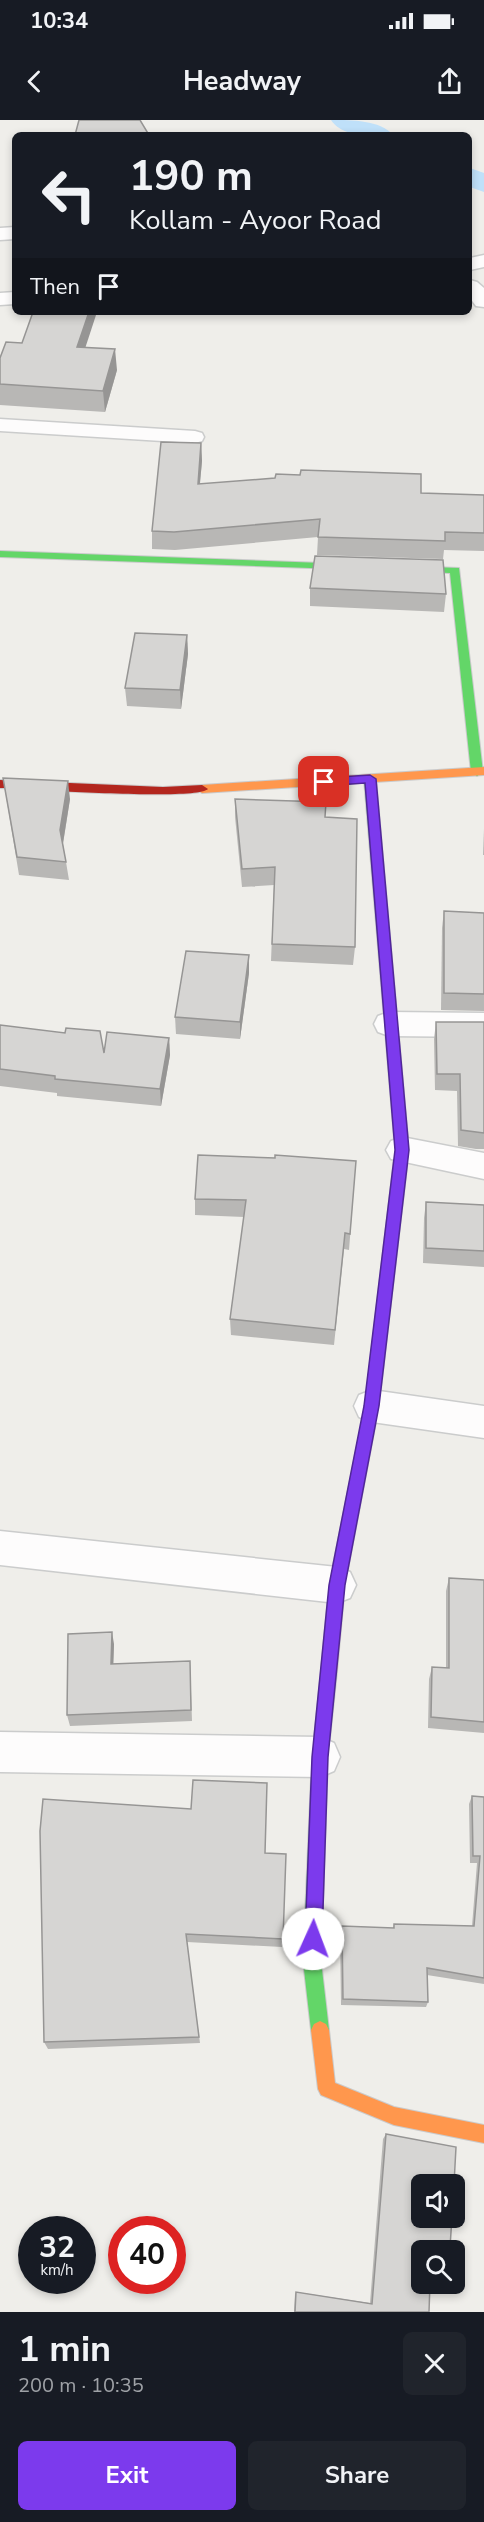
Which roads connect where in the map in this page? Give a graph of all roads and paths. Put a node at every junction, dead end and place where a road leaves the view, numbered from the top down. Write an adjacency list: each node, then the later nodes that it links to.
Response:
1 (472, 288): 2 (street)
2 (484, 301)
3 (0, 425): 4 (lane)
4 (195, 437)
5 (0, 554): 6 (street)
6 (481, 772): 7 (street)
7 (370, 779): 8 (street); 9 (street)
8 (0, 784)
9 (389, 1024): 10 (street); 11 (street)
10 (484, 1025)
11 (402, 1150): 12 (street); 13 (street)
12 (484, 1167)
13 (372, 1406): 14 (street); 16 (street)
14 (484, 1422)
15 (0, 1548): 16 (street)
16 (337, 1585): 18 (street)
17 (0, 1752): 18 (street)
18 (320, 1757): 19 (street)
19 (484, 2134)

